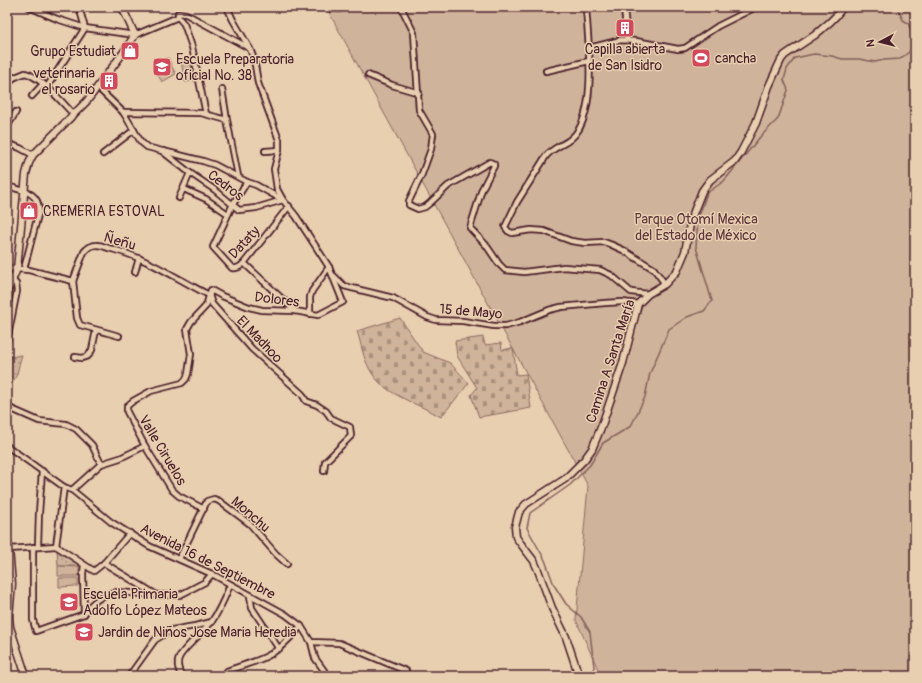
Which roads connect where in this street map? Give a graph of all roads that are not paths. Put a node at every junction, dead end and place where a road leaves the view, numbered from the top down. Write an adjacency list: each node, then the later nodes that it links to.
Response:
1 (29, 7): 13 (street)
2 (79, 7): 13 (street)
3 (122, 7): 14 (main road)
4 (227, 7): 17 (street)
5 (323, 7): 6 (street)
6 (343, 7)
7 (401, 7): 27 (street)
8 (586, 7): 16 (street)
9 (624, 7): 15 (street)
10 (756, 7): 15 (street)
11 (842, 8): 63 (main road, Camina A Santa María)
12 (178, 17): 14 (street); 17 (street); 31 (street)
13 (85, 28): 14 (street); 23 (street)
14 (135, 35): 25 (main road)
15 (627, 40): 16 (street)
16 (589, 48): 18 (street)
17 (250, 49): 37 (street)
18 (589, 61): 19 (street); 63 (street)
19 (546, 71)
20 (7, 75): 22 (street)
21 (368, 75): 27 (street)
22 (13, 78): 23 (street); 24 (street)
23 (45, 85): 28 (street); 32 (street)
24 (7, 87)
25 (98, 88): 30 (street, Cedros); 32 (main road)
26 (222, 89): 33 (street)
27 (419, 93): 65 (street)
28 (32, 96)
29 (16, 112): 34 (street)
30 (123, 112): 31 (street); 35 (street, Cedros)
31 (206, 114): 33 (street)
32 (74, 115): 41 (main road)
33 (227, 120): 43 (street)
34 (7, 127)
35 (134, 130): 38 (street, Cedros); 40 (street)
36 (7, 143): 41 (street)
37 (279, 150): 39 (street); 49 (street)
38 (162, 151): 42 (street, Cedros); 43 (street)
39 (265, 151)
40 (102, 154)
41 (33, 155): 47 (main road)
42 (190, 173): 46 (street); 50 (street, Cedros)
43 (238, 176): 44 (street)
44 (247, 182): 49 (street); 50 (street)
45 (7, 186): 47 (street)
46 (184, 189): 48 (street); 52 (street)
47 (24, 192): 57 (main road); 58 (street)
48 (179, 198)
49 (283, 200): 50 (street, Cedros); 51 (street)
50 (233, 204): 52 (street)
51 (289, 206): 54 (street, Dataty); 55 (street)
52 (228, 214): 54 (street, Dataty)
53 (140, 258): 59 (street); 62 (street, Ñeñu); 66 (street, Ñeñu)
54 (244, 263): 68 (street)
55 (329, 267): 60 (street); 69 (street)
56 (7, 268): 57 (street)
57 (17, 269): 58 (street); 61 (main road)
58 (24, 269): 62 (street)
59 (135, 272)
60 (333, 275): 67 (street, 15 de Mayo); 69 (street, Dolores)
61 (13, 280): 64 (main road); 72 (street)
62 (73, 281): 70 (street)
63 (665, 284): 65 (main road, Camina A Santa María)
64 (7, 292)
65 (648, 294): 67 (main road, Camina A Santa María)
66 (209, 295): 68 (street, Dolores); 76 (street, Valle Ciruelos); 79 (street, El Madhoo)
67 (638, 304): 107 (main road, Camina A Santa María)
68 (295, 311): 69 (street, Dolores)
69 (310, 314)
70 (96, 330): 71 (street); 73 (street)
71 (119, 336)
72 (7, 341)
73 (75, 357)
74 (7, 407): 77 (street)
75 (7, 446): 78 (street, Avenida 16 de Septiembre)
76 (145, 446): 77 (street); 82 (street, Valle Ciruelos)
77 (101, 464): 81 (street)
78 (42, 471): 80 (street, Avenida 16 de Septiembre); 86 (street)
79 (324, 471)
80 (64, 487): 81 (street, Avenida 16 de Septiembre); 85 (street)
81 (72, 490): 83 (street, Avenida 16 de Septiembre)
82 (204, 509): 88 (street); 90 (street, Monchu)
83 (130, 533): 88 (street, Avenida 16 de Septiembre); 89 (street)
84 (7, 538): 87 (main road)
85 (56, 546): 86 (street); 91 (street)
86 (36, 547): 87 (street); 96 (street)
87 (9, 549): 102 (main road)
88 (179, 559): 92 (street, Avenida 16 de Septiembre)
89 (104, 563): 91 (street); 94 (street)
90 (287, 564)
91 (84, 565): 96 (street)
92 (212, 574): 93 (street, Avenida 16 de Septiembre); 94 (street)
93 (230, 584): 95 (street, Avenida 16 de Septiembre); 97 (street)
94 (157, 595): 96 (street)
95 (250, 596): 98 (street, Avenida 16 de Septiembre); 100 (street)
96 (84, 614)
97 (212, 622): 103 (street); 104 (street)
98 (301, 626): 99 (street, Avenida 16 de Septiembre); 100 (street)
99 (311, 642): 101 (street); 106 (street, Avenida 16 de Septiembre)
100 (279, 649): 105 (street)
101 (406, 671)
102 (26, 676)
103 (130, 676)
104 (181, 676)
105 (224, 676)
106 (328, 676)
107 (579, 676)

